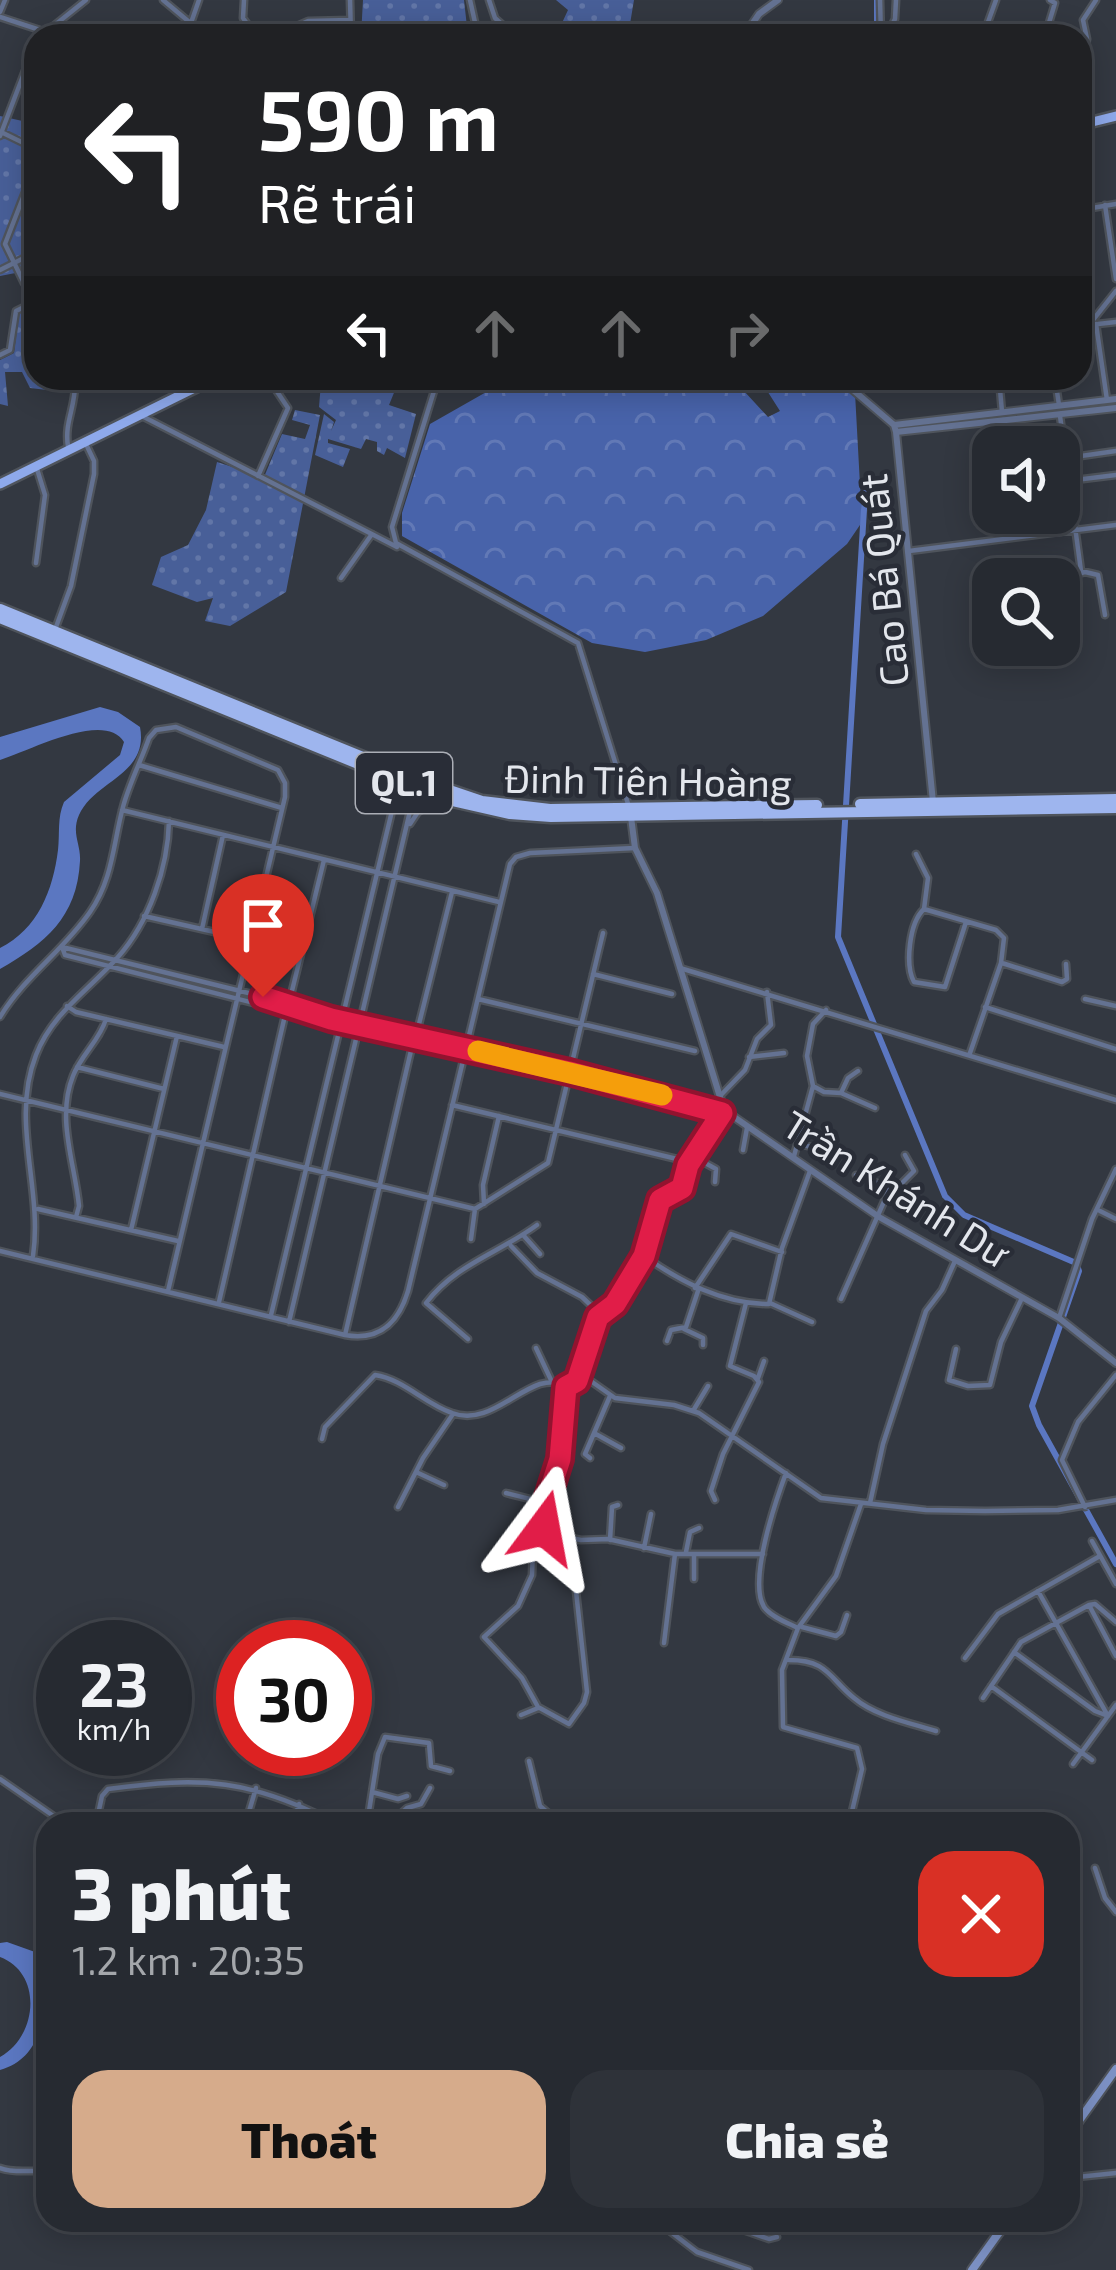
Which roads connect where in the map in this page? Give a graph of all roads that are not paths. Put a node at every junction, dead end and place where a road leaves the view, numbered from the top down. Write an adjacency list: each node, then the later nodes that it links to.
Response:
1 (5, 0): 7 (street)
2 (86, 0): 10 (street)
3 (163, 0): 8 (street)
4 (200, 0): 8 (street)
5 (350, 0): 9 (street)
6 (778, 0): 14 (street)
7 (0, 15)
8 (192, 20): 11 (street)
9 (350, 20): 12 (street); 13 (street)
10 (56, 24)
11 (196, 24)
12 (301, 24)
13 (350, 24)
14 (752, 24)
15 (24, 72): 16 (street)
16 (0, 133)
17 (24, 195): 22 (street)
18 (1116, 203): 19 (street)
19 (1105, 205): 20 (street); 24 (street)
20 (1092, 207)
21 (24, 258): 22 (street)
22 (14, 263): 23 (street); 25 (street)
23 (0, 270)
24 (1116, 279)
25 (24, 283)
26 (1116, 291): 29 (street)
27 (24, 307): 30 (street)
28 (1116, 322): 29 (street)
29 (1092, 325): 38 (street)
30 (0, 355)
31 (75, 390): 46 (street)
32 (181, 390): 40 (main road)
33 (276, 390): 51 (street)
34 (434, 390): 60 (street)
35 (852, 390): 44 (street, Cao Bá Quát)
36 (1000, 390): 41 (street)
37 (1056, 390): 39 (street)
38 (1112, 404): 39 (street)
39 (1059, 410): 41 (street); 43 (street)
40 (140, 415): 45 (main road); 51 (street)
41 (1002, 416): 42 (street); 44 (street)
42 (1003, 426)
43 (1062, 426)
44 (895, 428): 61 (street, Cao Bá Quát)
45 (85, 442): 46 (main road); 67 (street)
46 (68, 450): 49 (main road)
47 (1116, 451): 48 (street)
48 (1080, 456)
49 (35, 466): 53 (main road); 62 (street)
50 (1116, 475): 52 (street)
51 (258, 476): 56 (street)
52 (1080, 480)
53 (0, 484)
54 (1116, 525): 55 (street)
55 (1080, 529)
56 (372, 534): 60 (street); 64 (street)
57 (1028, 534): 59 (street)
58 (1076, 534): 63 (street)
59 (1016, 535): 61 (street)
60 (402, 550): 79 (street)
61 (909, 551): 74 (street, Cao Bá Quát)
62 (36, 563)
63 (1082, 573): 65 (street)
64 (341, 578)
65 (1105, 615)
66 (3, 618): 67 (highway, Đinh Tiên Hoàng / QL.1); 68 (highway, Đinh Tiên Hoàng / QL.1)
67 (55, 631): 79 (highway, Đinh Tiên Hoàng / QL.1)
68 (354, 764): 70 (highway, Đinh Tiên Hoàng / QL.1); 80 (street)
69 (140, 765): 76 (street); 76 (street); 78 (street)
70 (396, 780): 71 (highway, Đinh Tiên Hoàng / QL.1); 80 (street)
71 (416, 788): 73 (highway, Đinh Tiên Hoàng / QL.1); 82 (street)
72 (1116, 799): 74 (highway, Đinh Tiên Hoàng / QL.1); 77 (highway)
73 (449, 801): 79 (highway, Đinh Tiên Hoàng / QL.1); 82 (street)
74 (934, 802): 75 (highway, Đinh Tiên Hoàng / QL.1)
75 (855, 807): 77 (highway, Đinh Tiên Hoàng / QL.1); 79 (highway, Đinh Tiên Hoàng / QL.1)
76 (282, 808): 84 (street)
77 (1116, 808)
78 (122, 810): 81 (street); 98 (street)
79 (630, 813): 85 (street)
80 (391, 815): 88 (street)
81 (169, 821): 83 (street); 93 (street)
82 (406, 829): 89 (street)
83 (224, 835): 84 (street); 95 (street)
84 (273, 848): 87 (street); 97 (street)
85 (635, 848): 91 (street); 103 (street)
86 (916, 854): 92 (street)
87 (324, 860): 88 (street); 113 (street)
88 (377, 873): 89 (street); 118 (street)
89 (395, 877): 90 (street); 120 (street)
90 (452, 892): 91 (street); 122 (street)
91 (499, 902): 109 (street)
92 (924, 909): 94 (street); 94 (street)
93 (144, 916): 95 (street); 99 (street)
94 (966, 922): 100 (street)
95 (202, 929): 97 (street)
96 (603, 933): 104 (street)
97 (250, 940): 105 (street)
98 (62, 947): 99 (street); 102 (street); 116 (street)
99 (116, 960): 102 (street); 105 (street)
100 (1001, 963): 101 (street); 114 (street)
101 (1066, 964)
102 (107, 966): 108 (street); 111 (street)
103 (680, 968): 106 (street); 137 (street)
104 (593, 974): 107 (street); 119 (street)
105 (237, 990): 108 (street); 113 (street)
106 (766, 992): 115 (street); 129 (street)
107 (672, 994)
108 (236, 999): 113 (street); 123 (street)
109 (478, 999): 119 (street); 126 (street)
110 (1084, 999): 112 (street)
111 (67, 1006): 117 (street); 138 (street)
112 (1116, 1006)
113 (287, 1007): 118 (street); 152 (street)
114 (986, 1007): 124 (street); 128 (street)
115 (826, 1010): 128 (street); 133 (street)
116 (0, 1017)
117 (106, 1019): 121 (street); 130 (street)
118 (343, 1021): 120 (street); 158 (street)
119 (582, 1024): 125 (street); 132 (street)
120 (361, 1026): 122 (street); 162 (street)
121 (177, 1036): 123 (street); 134 (street)
122 (415, 1039): 126 (street); 165 (street)
123 (224, 1047): 149 (street)
124 (1116, 1049)
125 (694, 1051)
126 (465, 1052): 132 (street); 140 (street)
127 (784, 1053): 129 (street)
128 (970, 1053): 139 (street)
129 (749, 1058): 137 (street)
130 (77, 1067): 134 (street); 142 (street)
131 (858, 1071): 135 (street)
132 (568, 1076): 143 (street); 146 (street)
133 (812, 1086): 135 (street); 150 (street)
134 (164, 1089): 147 (street)
135 (841, 1093): 141 (street)
136 (0, 1094): 138 (street)
137 (720, 1096): 143 (street)
138 (25, 1100): 142 (street); 169 (street)
139 (1116, 1100)
140 (452, 1105): 144 (street); 167 (street)
141 (875, 1108)
142 (67, 1110): 147 (street); 173 (street)
143 (723, 1111): 145 (street, Trần Khánh Dư); 154 (street)
144 (499, 1116): 146 (street); 168 (street)
145 (748, 1128): 151 (street); 156 (street, Trần Khánh Dư)
146 (556, 1129): 155 (street); 168 (street)
147 (154, 1131): 149 (street); 176 (street)
148 (835, 1141): 150 (street)
149 (201, 1142): 152 (street); 179 (street)
150 (799, 1144): 156 (street)
151 (743, 1150)
152 (252, 1155): 158 (street); 191 (street)
153 (904, 1155): 163 (street)
154 (693, 1157): 164 (street); 184 (street)
155 (677, 1159)
156 (793, 1159): 159 (street, Trần Khánh Dư)
157 (1116, 1169): 171 (street)
158 (305, 1171): 162 (street); 195 (street)
159 (810, 1172): 172 (street, Trần Khánh Dư); 182 (street)
160 (896, 1172): 163 (street)
161 (856, 1175): 166 (street)
162 (327, 1176): 165 (street); 197 (street)
163 (909, 1179): 166 (street)
164 (716, 1182)
165 (380, 1188): 167 (street); 200 (street)
166 (890, 1188): 172 (street)
167 (429, 1199): 170 (street); 200 (street)
168 (484, 1205): 170 (street)
169 (37, 1209): 173 (street); 185 (street)
170 (475, 1209): 178 (street)
171 (1098, 1210): 174 (street); 196 (street)
172 (879, 1216): 186 (street, Trần Khánh Dư); 190 (street)
173 (76, 1217): 176 (street)
174 (1116, 1220)
175 (537, 1225): 177 (street)
176 (131, 1230): 179 (street)
177 (523, 1235): 180 (street); 183 (street)
178 (471, 1239)
179 (178, 1241): 188 (street)
180 (511, 1246): 194 (street); 201 (street)
181 (0, 1251): 185 (street)
182 (782, 1252): 187 (street); 193 (street)
183 (540, 1254)
184 (644, 1256): 187 (street); 194 (street)
185 (33, 1258): 188 (street)
186 (955, 1261): 189 (street, Trần Khánh Dư); 231 (street)
187 (697, 1288): 192 (street); 199 (street)
188 (168, 1291): 191 (street)
189 (1022, 1298): 196 (street, Trần Khánh Dư); 205 (street)
190 (841, 1299)
191 (219, 1302): 195 (street)
192 (746, 1303): 193 (street); 211 (street)
193 (770, 1303): 198 (street)
194 (600, 1314): 208 (street)
195 (271, 1315): 197 (street)
196 (1061, 1320): 207 (street, Trần Khánh Dư)
197 (290, 1322): 200 (street)
198 (812, 1322)
199 (684, 1329): 202 (street); 203 (street)
200 (345, 1335)
201 (468, 1339)
202 (667, 1341)
203 (703, 1345)
204 (536, 1348): 213 (street)
205 (956, 1349)
206 (764, 1360): 211 (street)
207 (1116, 1363)
208 (582, 1368): 210 (street); 212 (street)
209 (1116, 1375): 235 (street)
210 (585, 1377): 212 (street); 216 (street)
211 (758, 1378): 220 (street)
212 (577, 1381): 215 (street)
213 (551, 1382): 215 (street); 218 (street)
214 (708, 1386): 217 (street)
215 (566, 1387): 230 (street)
216 (610, 1396): 217 (street); 219 (street)
217 (692, 1411): 220 (street)
218 (454, 1414): 221 (street); 224 (street)
219 (593, 1433): 222 (street); 223 (street)
220 (733, 1435): 225 (street); 229 (street)
221 (322, 1439)
222 (621, 1448)
223 (590, 1459)
224 (416, 1471): 226 (street); 234 (street)
225 (786, 1473): 232 (street); 244 (street)
226 (444, 1485)
227 (506, 1493): 230 (street)
228 (1116, 1499): 235 (street)
229 (715, 1500)
230 (546, 1503): 238 (street)
231 (870, 1503): 232 (street); 235 (street)
232 (861, 1504): 255 (street)
233 (619, 1505): 240 (street)
234 (398, 1507)
235 (1084, 1507)
236 (651, 1514): 242 (street)
237 (699, 1528): 245 (street)
238 (546, 1533): 239 (street); 264 (street)
239 (570, 1536): 240 (street); 264 (street)
240 (610, 1540): 242 (street)
241 (1092, 1541): 247 (street)
242 (644, 1548): 243 (street)
243 (675, 1554): 245 (street); 256 (street)
244 (763, 1554): 246 (street); 255 (street)
245 (685, 1555): 246 (street)
246 (694, 1556): 248 (street)
247 (1100, 1556): 249 (street); 250 (street)
248 (694, 1579)
249 (1116, 1584)
250 (1038, 1591): 254 (street); 259 (street)
251 (1088, 1605): 253 (street); 254 (street); 258 (street)
252 (847, 1615): 255 (street)
253 (1116, 1622)
254 (1056, 1623): 257 (street); 266 (street)
255 (799, 1627): 260 (street)
256 (664, 1643)
257 (1014, 1652): 261 (street); 266 (street)
258 (1116, 1656)
259 (965, 1658)
260 (786, 1660): 267 (street); 287 (street)
261 (991, 1686): 262 (street); 268 (street)
262 (982, 1698)
263 (1116, 1705): 266 (street)
264 (538, 1707): 265 (street)
265 (521, 1715)
266 (1108, 1716): 268 (street)
267 (936, 1731)
268 (1082, 1753): 269 (street); 271 (street)
269 (1092, 1760)
270 (529, 1761): 286 (street)
271 (1073, 1764)
272 (450, 1771): 276 (street)
273 (0, 1779): 279 (street)
274 (256, 1788): 278 (street); 280 (street); 281 (street)
275 (430, 1788): 285 (street)
276 (372, 1792): 277 (street); 284 (street)
277 (407, 1796)
278 (299, 1804): 282 (street); 283 (street)
279 (48, 1812)
280 (98, 1812)
281 (249, 1812)
282 (297, 1812)
283 (314, 1812)
284 (369, 1812)
285 (403, 1812)
286 (547, 1812)
287 (852, 1812)
288 (1095, 1868): 289 (street)
289 (1116, 1912)
290 (1116, 2069): 291 (main road)
291 (1080, 2119)
292 (0, 2168): 293 (street)
293 (36, 2171)
294 (1116, 2173): 295 (street)
295 (1080, 2177)
296 (672, 2232): 300 (street)
297 (749, 2232): 299 (street)
298 (999, 2232): 301 (main road)
299 (777, 2237)
300 (748, 2270)
301 (971, 2270)

